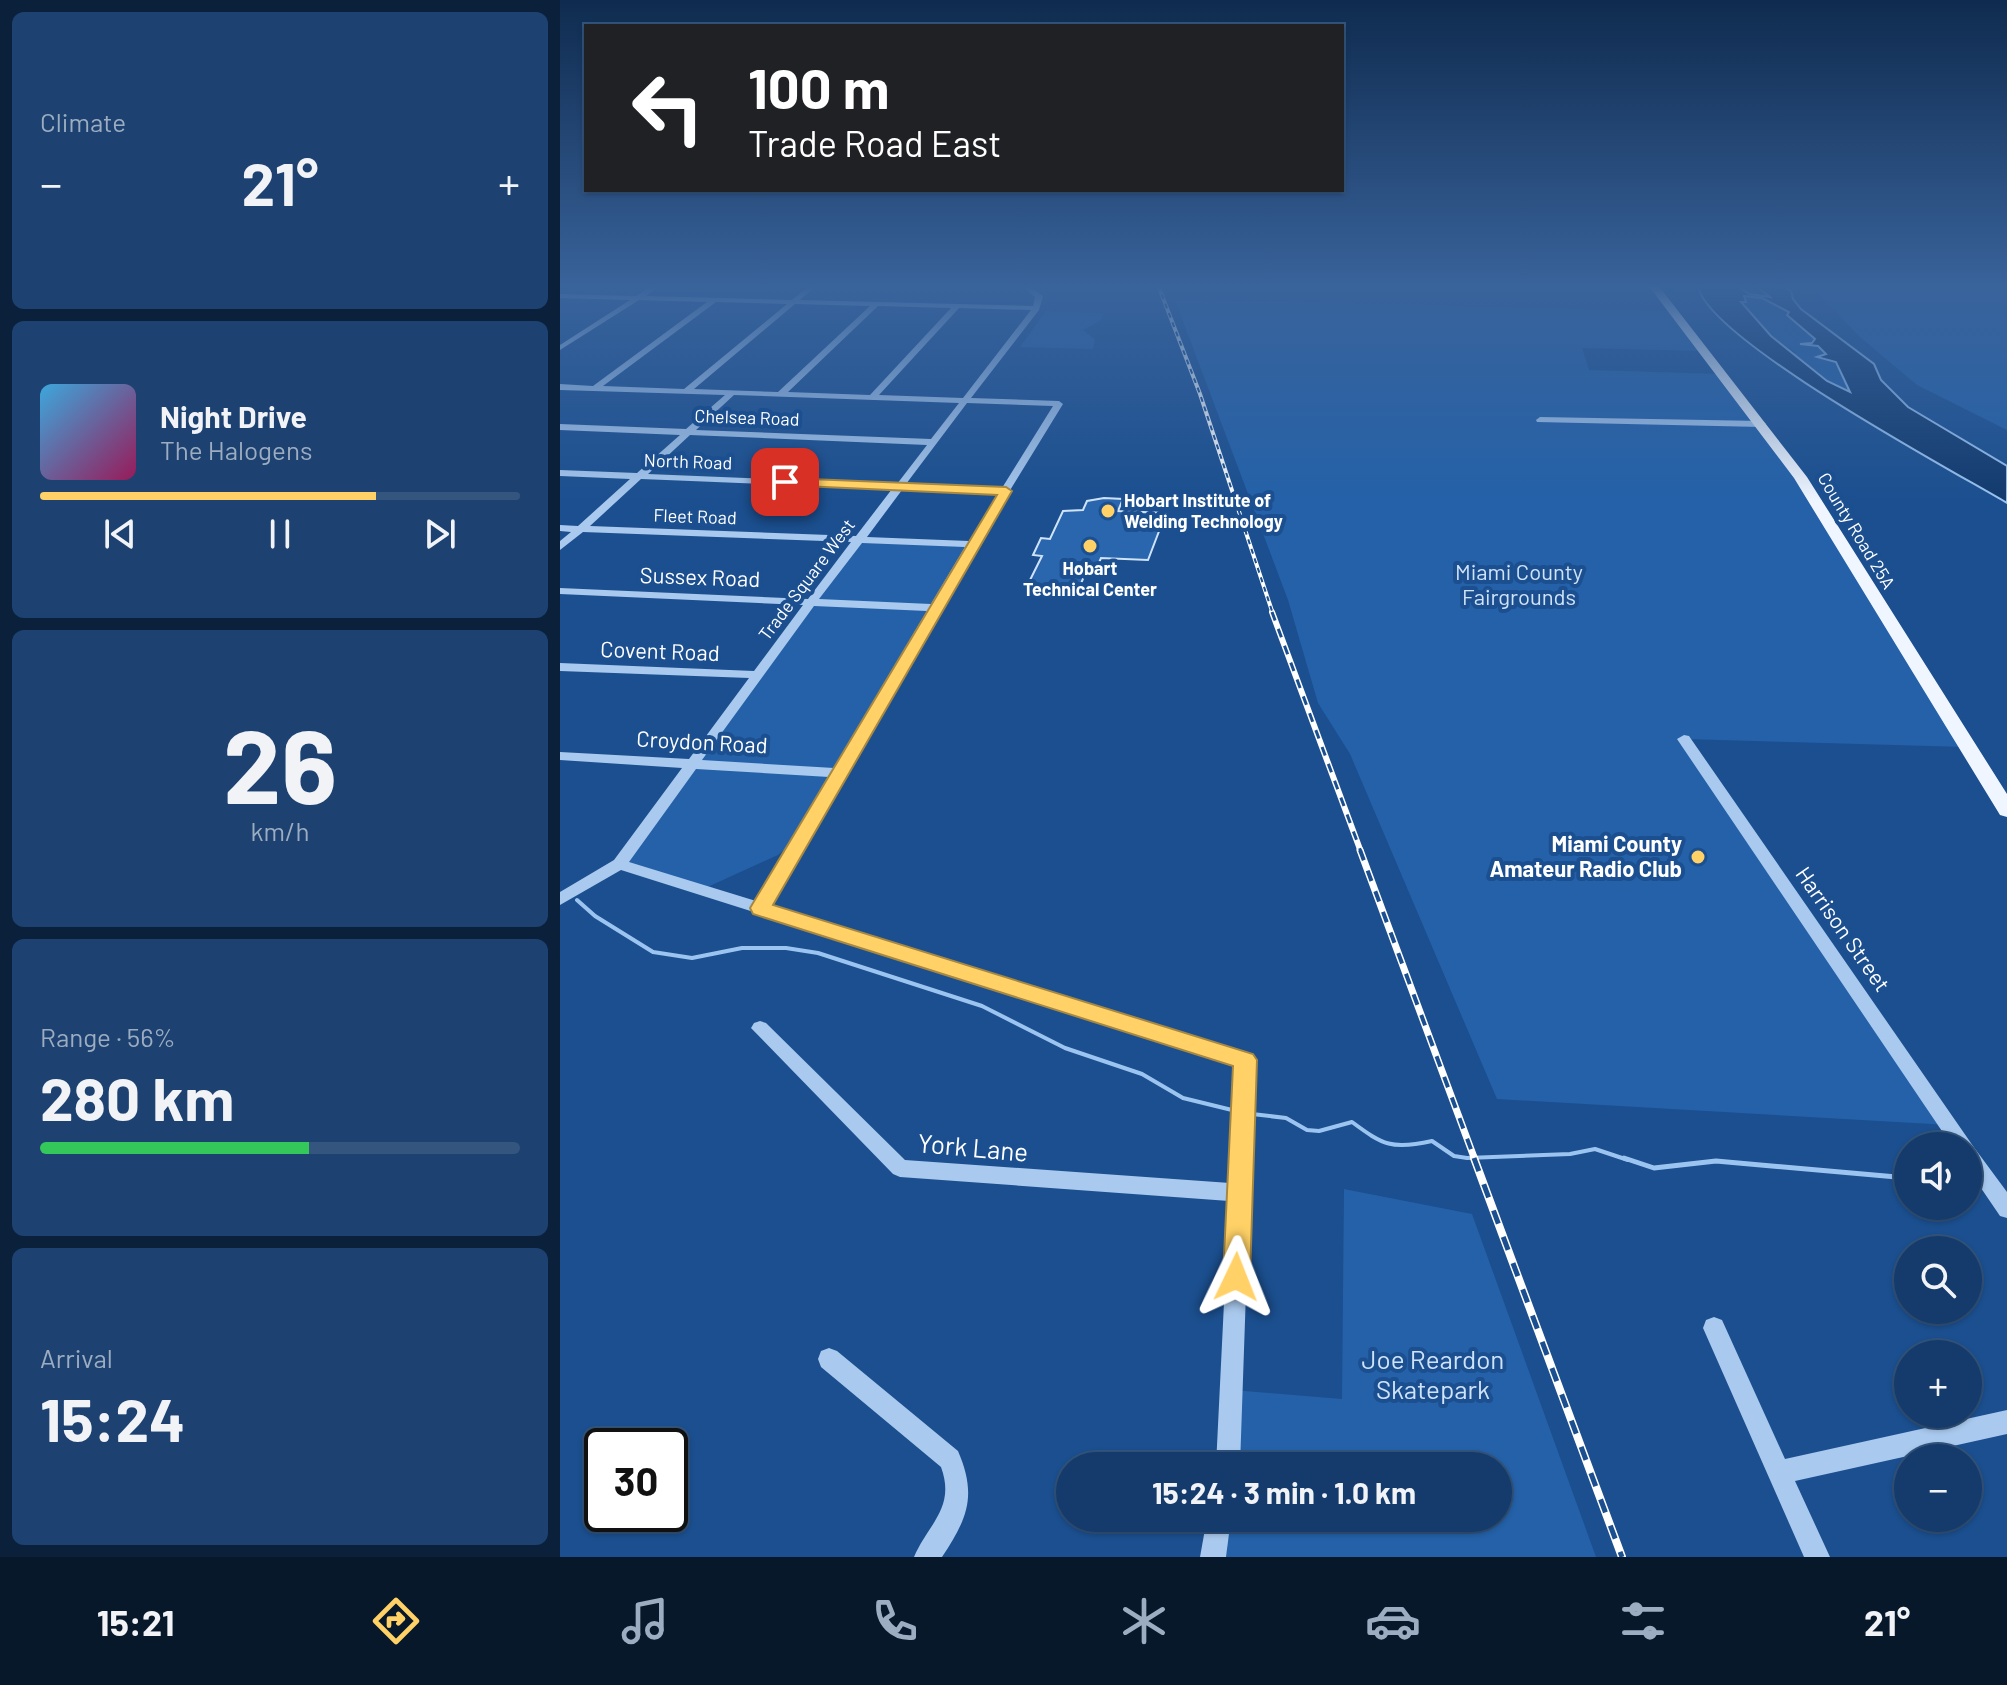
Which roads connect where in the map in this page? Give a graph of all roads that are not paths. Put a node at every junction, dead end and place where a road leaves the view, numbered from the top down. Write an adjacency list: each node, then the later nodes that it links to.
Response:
1 (636, 358): 8 (street)
2 (727, 358): 9 (street)
3 (819, 358): 11 (street)
4 (909, 358): 12 (street)
5 (998, 358): 13 (street, Trade Square West)
6 (1710, 358): 15 (main road, County Road 25A)
7 (560, 387): 8 (street)
8 (595, 388): 9 (street)
9 (685, 392): 10 (street)
10 (732, 393): 11 (street); 17 (street)
11 (780, 395): 12 (street)
12 (873, 397): 13 (street)
13 (965, 400): 18 (street, Trade Square West); 22 (street)
14 (1540, 420): 15 (street)
15 (1762, 424): 37 (main road, County Road 25A)
16 (560, 427): 17 (street, Chelsea Road)
17 (690, 432): 18 (street, Chelsea Road); 20 (street)
18 (932, 442): 21 (street, Trade Square West)
19 (560, 473): 20 (street, North Road)
20 (641, 476): 21 (street, North Road); 24 (street)
21 (901, 486): 22 (street, North Road); 25 (street, Trade Square West)
22 (1006, 491): 26 (street)
23 (560, 528): 24 (street, Fleet Road)
24 (581, 529): 25 (street, Fleet Road); 27 (street)
25 (859, 539): 26 (street, Fleet Road); 29 (street, Trade Square West)
26 (973, 544): 30 (street)
27 (560, 547)
28 (560, 591): 29 (street, Sussex Road)
29 (812, 601): 30 (street, Sussex Road); 32 (street, Trade Square West)
30 (935, 608): 36 (street)
31 (560, 667): 32 (street, Covent Road)
32 (758, 675): 35 (street, Trade Square West)
33 (1684, 739): 42 (street, Harrison Street)
34 (560, 756): 35 (street, Croydon Road)
35 (695, 764): 36 (street, Croydon Road); 38 (street, Trade Square West)
36 (841, 773): 40 (street)
37 (2007, 810)
38 (619, 864): 39 (street); 40 (street)
39 (560, 899)
40 (760, 908): 44 (street)
41 (760, 1028): 44 (street, York Lane)
42 (1953, 1132)
43 (1982, 1173): 45 (street)
44 (1239, 1193): 49 (street)
45 (2007, 1209)
46 (1714, 1328): 50 (street)
47 (829, 1359): 52 (street)
48 (2007, 1422): 50 (street)
49 (1229, 1452)
50 (1780, 1472): 54 (street)
51 (1217, 1532): 53 (street)
52 (927, 1557)
53 (1213, 1557)
54 (1817, 1557)

